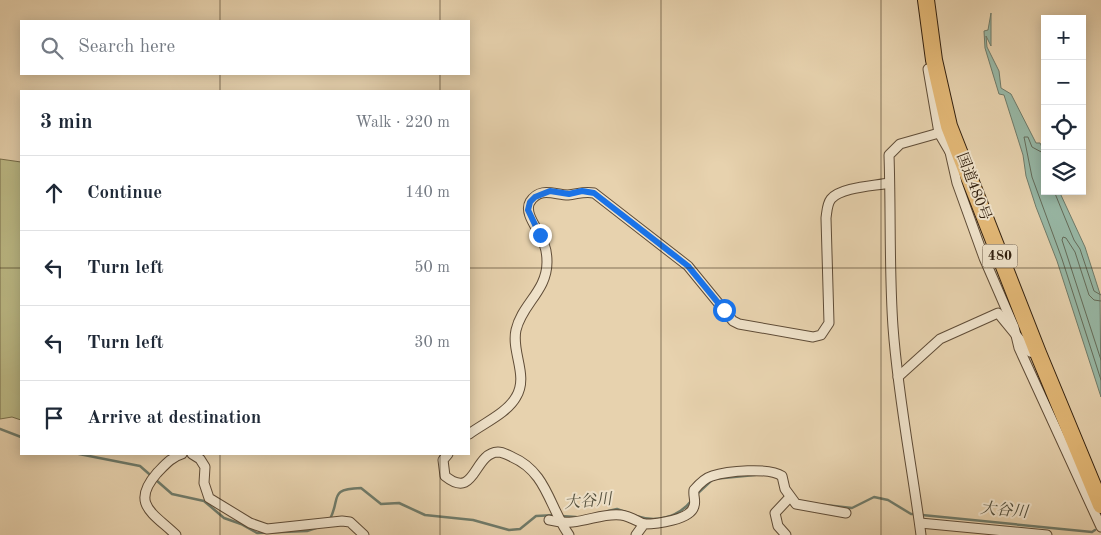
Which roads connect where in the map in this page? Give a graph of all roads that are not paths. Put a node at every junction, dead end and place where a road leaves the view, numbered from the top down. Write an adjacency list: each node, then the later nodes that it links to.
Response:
1 (926, 0): 2 (highway, 国道480号 / 480)
2 (934, 60): 3 (street); 4 (highway, 国道480号 / 480)
3 (939, 132): 4 (street); 5 (street)
4 (955, 152): 6 (street); 7 (highway, 国道480号 / 480)
5 (890, 183): 8 (street); 9 (street)
6 (1014, 332): 7 (street); 8 (street); 20 (street)
7 (1038, 353): 14 (highway, 国道480号 / 480)
8 (898, 377): 19 (street)
9 (470, 433)
10 (181, 455): 21 (street)
11 (194, 455): 22 (street)
12 (447, 455): 17 (street)
13 (790, 497): 15 (street); 18 (street); 25 (street)
14 (1101, 505)
15 (846, 513)
16 (550, 520): 17 (street)
17 (562, 524): 18 (street); 23 (street)
18 (644, 524): 24 (street)
19 (920, 524): 26 (street); 27 (street)
20 (1101, 527)
21 (176, 535)
22 (364, 535)
23 (569, 535)
24 (636, 535)
25 (786, 535)
26 (921, 535)
27 (1047, 535)

